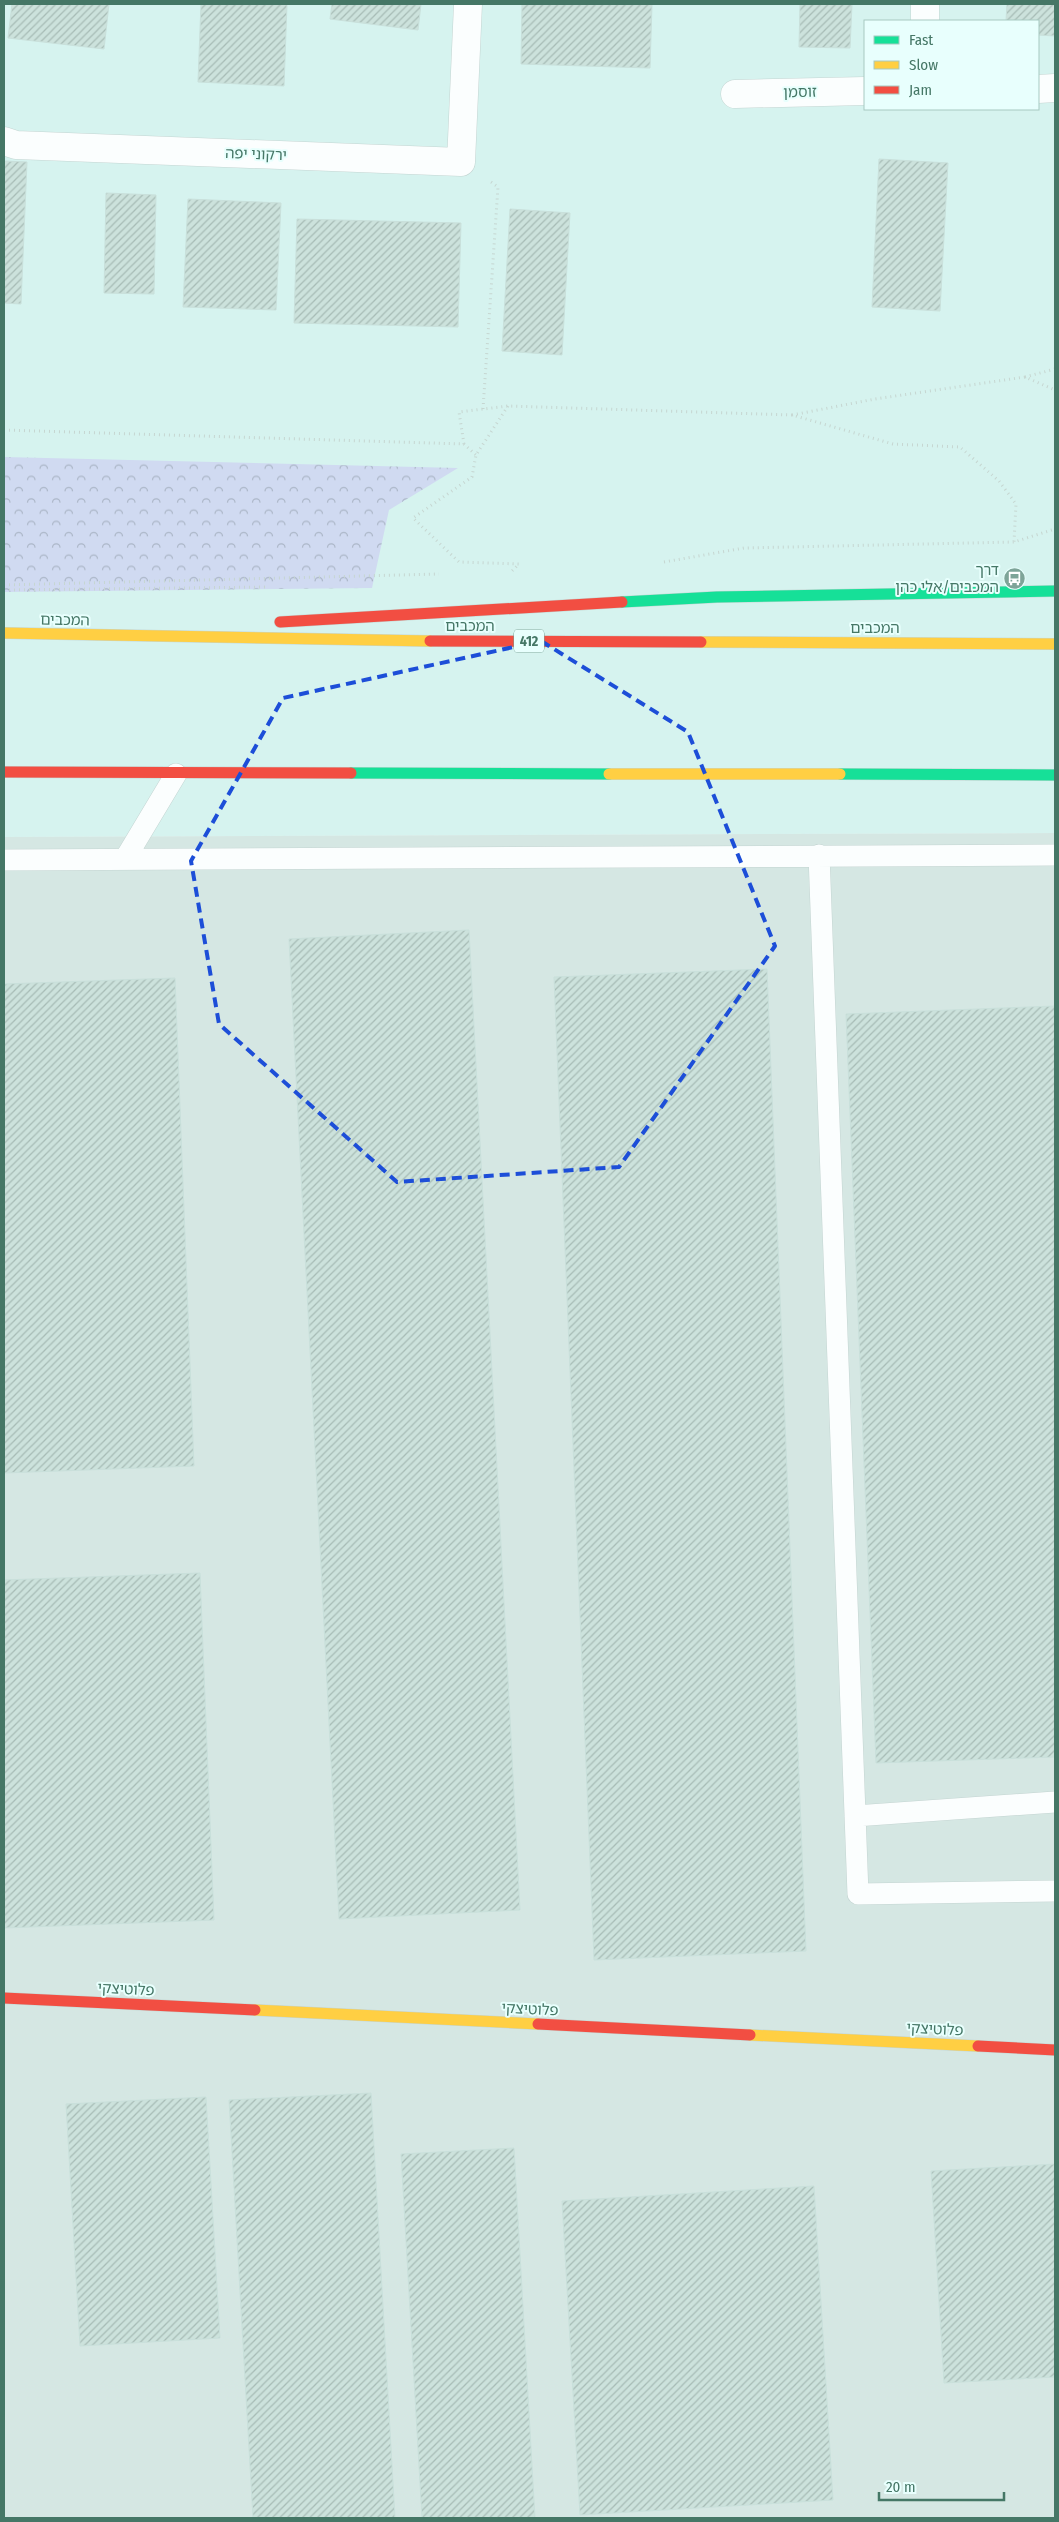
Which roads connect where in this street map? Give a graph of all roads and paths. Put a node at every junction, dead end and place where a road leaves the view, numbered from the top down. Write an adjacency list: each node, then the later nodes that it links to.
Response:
1 (468, 4): 9 (street)
2 (924, 4): 3 (street)
3 (924, 20)
4 (1055, 88): 5 (street)
5 (1039, 89)
6 (864, 91): 7 (street, זוסמן)
7 (736, 94)
8 (4, 141): 9 (street, ירקוני יפה)
9 (461, 162): 14 (path)
10 (1055, 370): 11 (path)
11 (1025, 377): 12 (path); 15 (path)
12 (1055, 390)
13 (508, 406): 14 (path); 15 (path); 18 (path)
14 (483, 409): 17 (path)
15 (792, 415): 20 (path)
16 (4, 430): 17 (path)
17 (464, 444): 18 (path)
18 (476, 455): 23 (path)
19 (1055, 528): 20 (path)
20 (1014, 542): 21 (path)
21 (656, 563)
22 (449, 574): 24 (path)
23 (518, 575)
24 (4, 585)
25 (1055, 591): 26 (main road, 412)
26 (273, 622)
27 (223, 625): 29 (main road, 412)
28 (4, 633): 29 (main road, המכבים / 412)
29 (55, 634): 30 (main road, המכבים / 412)
30 (1055, 644)
31 (4, 772): 32 (main road)
32 (176, 774): 33 (main road); 36 (lane)
33 (1055, 775)
34 (1055, 855): 35 (lane)
35 (819, 856): 36 (lane); 39 (lane)
36 (125, 858): 37 (lane)
37 (4, 860)
38 (1055, 1802): 39 (lane)
39 (855, 1816): 40 (lane)
40 (1055, 1891)
41 (4, 1998): 42 (main road, פלוטיצקי)
42 (1055, 2050)

